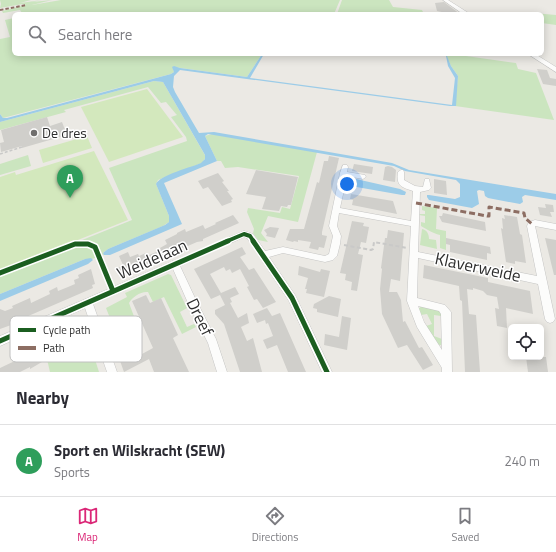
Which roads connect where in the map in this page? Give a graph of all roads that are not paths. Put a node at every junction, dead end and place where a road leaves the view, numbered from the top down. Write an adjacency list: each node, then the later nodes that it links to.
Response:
1 (445, 0): 2 (street)
2 (464, 12)
3 (533, 56): 4 (street)
4 (556, 70)
5 (402, 172): 8 (street)
6 (363, 177): 9 (street)
7 (427, 181): 8 (street)
8 (417, 190): 10 (street, Klaverweide)
9 (337, 210): 10 (street); 13 (street)
10 (415, 224): 12 (street, Klaverweide)
11 (556, 227): 15 (street, Klaverweide)
12 (414, 252): 15 (street, Klaverweide); 16 (street, Klaverweide)
13 (262, 255): 14 (street, Weidelaan); 27 (street, Weidelaan)
14 (175, 263): 17 (street, Weidelaan); 26 (street, Dreef)
15 (542, 281): 20 (street, Klaverweide)
16 (412, 301): 24 (street, Klaverweide); 24 (street)
17 (88, 302): 18 (street, Weidelaan); 19 (street)
18 (56, 316)
19 (93, 316)
20 (550, 319)
21 (10, 337): 22 (street, Weidelaan)
22 (0, 341)
23 (109, 362): 25 (street)
24 (447, 370)
25 (112, 372)
26 (222, 372)
27 (327, 372)

